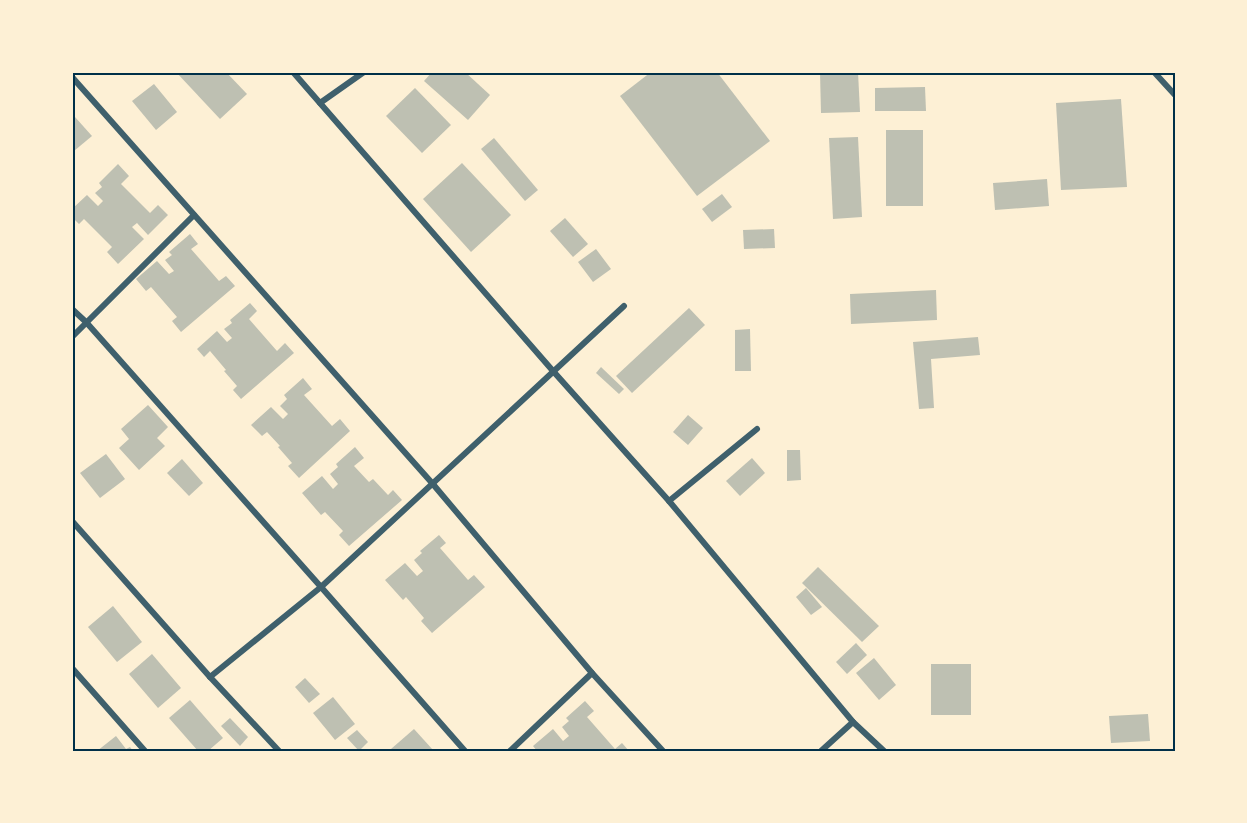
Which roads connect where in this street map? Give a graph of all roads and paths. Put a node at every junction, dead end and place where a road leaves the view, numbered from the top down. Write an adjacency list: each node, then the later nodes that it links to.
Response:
1 (293, 72): 6 (street)
2 (364, 72): 6 (street)
3 (1154, 72): 5 (street)
4 (72, 77): 7 (street)
5 (1175, 95)
6 (320, 103): 12 (street)
7 (194, 215): 10 (street); 14 (street)
8 (624, 306): 12 (street)
9 (72, 309): 10 (street)
10 (86, 322): 11 (street); 17 (street)
11 (72, 337)
12 (553, 372): 14 (street); 15 (street)
13 (757, 429): 15 (street)
14 (432, 483): 17 (street); 19 (street)
15 (669, 501): 21 (street)
16 (72, 520): 20 (street)
17 (321, 587): 20 (street); 24 (street)
18 (72, 668): 22 (street)
19 (592, 673): 25 (street); 26 (street)
20 (210, 677): 23 (street)
21 (854, 722): 27 (street); 28 (street)
22 (145, 751)
23 (279, 751)
24 (465, 751)
25 (510, 751)
26 (663, 751)
27 (821, 751)
28 (884, 751)

